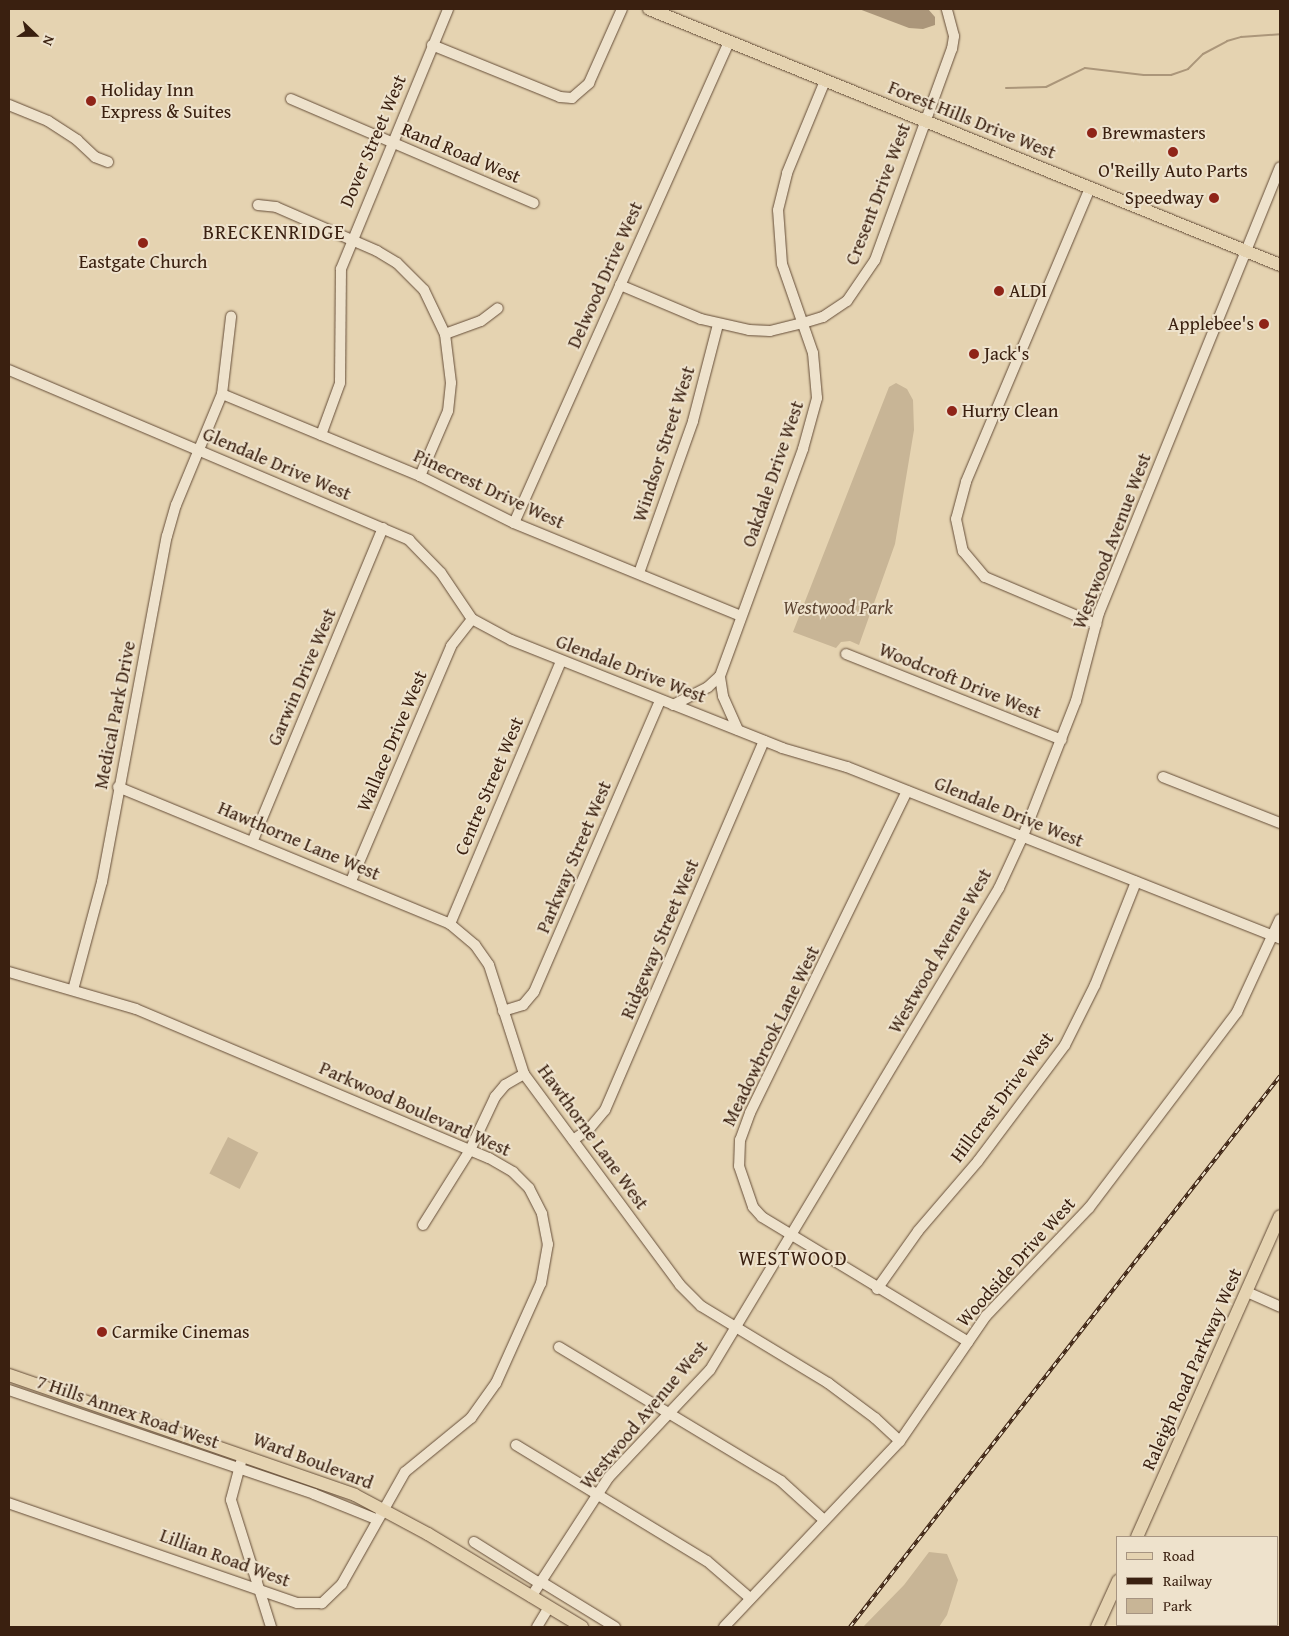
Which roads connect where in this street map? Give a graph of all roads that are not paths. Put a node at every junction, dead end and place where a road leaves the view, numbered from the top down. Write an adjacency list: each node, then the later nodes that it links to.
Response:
1 (448, 9): 6 (street, Dover Street West)
2 (622, 9): 6 (street)
3 (649, 9): 5 (main road, Forest Hills Drive West)
4 (947, 9): 10 (street, Cresent Drive West)
5 (729, 42): 7 (main road, Forest Hills Drive West); 20 (street, Delwood Drive West)
6 (432, 45): 11 (street, Dover Street West)
7 (825, 81): 10 (main road, Forest Hills Drive West); 24 (street, Oakdale Drive West)
8 (291, 100): 11 (street, Rand Road West)
9 (9, 105): 12 (street)
10 (925, 122): 14 (main road, Forest Hills Drive West); 24 (street, Cresent Drive West)
11 (392, 142): 15 (street, Rand Road West); 17 (street, Dover Street West)
12 (108, 162)
13 (1280, 167): 18 (street, Westwood Avenue West)
14 (1090, 188): 18 (main road, Forest Hills Drive West); 36 (street)
15 (534, 203)
16 (258, 205): 17 (street)
17 (351, 240): 25 (street); 28 (street, Dover Street West)
18 (1246, 252): 19 (main road, Forest Hills Drive West); 36 (street, Westwood Avenue West)
19 (1280, 265)
20 (620, 285): 23 (street, Cresent Drive West); 31 (street, Delwood Drive West)
21 (498, 308): 25 (street)
22 (231, 317): 27 (street, Medical Park Drive)
23 (718, 324): 24 (street, Cresent Drive West); 33 (street, Windsor Street West)
24 (803, 324): 34 (street, Oakdale Drive West)
25 (445, 334): 30 (street)
26 (9, 370): 29 (street, Glendale Drive West)
27 (222, 394): 28 (street, Pinecrest Drive West); 29 (street, Medical Park Drive)
28 (321, 435): 30 (street, Pinecrest Drive West)
29 (198, 449): 32 (street, Glendale Drive West); 46 (street, Medical Park Drive)
30 (420, 476): 31 (street, Pinecrest Drive West)
31 (514, 523): 33 (street, Pinecrest Drive West)
32 (383, 528): 35 (street, Glendale Drive West); 50 (street, Garwin Drive West)
33 (639, 573): 34 (street, Pinecrest Drive West)
34 (741, 616): 39 (street, Oakdale Drive West)
35 (472, 619): 38 (street, Glendale Drive West); 51 (street, Wallace Drive West)
36 (1096, 624): 43 (street, Westwood Avenue West)
37 (846, 654): 43 (street, Woodcroft Drive West)
38 (562, 661): 40 (street, Glendale Drive West); 54 (street, Centre Street West)
39 (720, 676): 41 (street); 42 (street)
40 (660, 701): 41 (street, Glendale Drive West); 58 (street, Parkway Street West)
41 (673, 705): 42 (street, Glendale Drive West)
42 (738, 730): 44 (street, Glendale Drive West)
43 (1062, 740): 49 (street, Westwood Avenue West)
44 (764, 741): 47 (street, Glendale Drive West); 60 (street, Ridgeway Street West)
45 (1163, 777): 48 (street)
46 (118, 787): 50 (street, Hawthorne Lane West); 57 (street, Medical Park Drive)
47 (907, 791): 49 (street, Glendale Drive West); 64 (street, Meadowbrook Lane West)
48 (1280, 823)
49 (1023, 836): 52 (street, Glendale Drive West); 64 (street, Westwood Avenue West)
50 (253, 840): 51 (street, Hawthorne Lane West)
51 (351, 881): 54 (street, Hawthorne Lane West)
52 (1136, 882): 55 (street, Glendale Drive West); 65 (street, Hillcrest Drive West)
53 (1280, 919): 55 (street, Woodside Drive West)
54 (450, 924): 58 (street, Hawthorne Lane West)
55 (1277, 936): 69 (street, Woodside Drive West)
56 (9, 972): 57 (street, Parkwood Boulevard West)
57 (73, 990): 61 (street, Parkwood Boulevard West)
58 (503, 1011): 59 (street, Hawthorne Lane West)
59 (524, 1074): 60 (street, Hawthorne Lane West); 61 (street)
60 (574, 1140): 68 (street, Hawthorne Lane West)
61 (470, 1150): 63 (street); 80 (street, Parkwood Boulevard West)
62 (1280, 1216): 66 (main road, Raleigh Road Parkway West)
63 (423, 1225)
64 (790, 1236): 65 (street, Meadowbrook Lane West); 68 (street, Westwood Avenue West)
65 (877, 1289): 69 (street, Meadowbrook Lane West)
66 (1247, 1292): 67 (street); 82 (main road, Raleigh Road Parkway West)
67 (1280, 1308)
68 (736, 1329): 73 (street, Westwood Avenue West); 74 (street, Hawthorne Lane West)
69 (968, 1342): 74 (street, Woodside Drive West)
70 (559, 1346): 73 (street)
71 (9, 1375): 76 (main road, Ward Boulevard)
72 (9, 1390): 77 (street, 7 Hills Annex Road West)
73 (670, 1413): 78 (street, Westwood Avenue West); 81 (street)
74 (900, 1441): 81 (street, Woodside Drive West)
75 (516, 1445): 78 (street)
76 (244, 1454): 77 (street); 80 (main road, Ward Boulevard)
77 (239, 1468): 80 (street, 7 Hills Annex Road West); 86 (street)
78 (597, 1495): 84 (street, Westwood Avenue West); 88 (street)
79 (9, 1503): 86 (street, Lillian Road West)
80 (379, 1513): 86 (street, Lillian Road West); 87 (main road, Ward Boulevard)
81 (824, 1520): 88 (street, Woodside Drive West)
82 (1137, 1536)
83 (474, 1542): 84 (street)
84 (540, 1582): 87 (street, Westwood Avenue West); 93 (street)
85 (1116, 1585): 95 (main road)
86 (260, 1590): 90 (street)
87 (531, 1597): 89 (main road, Ward Boulevard)
88 (750, 1598): 94 (street, Woodside Drive West)
89 (549, 1607): 91 (street); 92 (main road, Ward Boulevard)
90 (271, 1627)
91 (537, 1627)
92 (582, 1627)
93 (615, 1627)
94 (724, 1627)
95 (1097, 1627)

